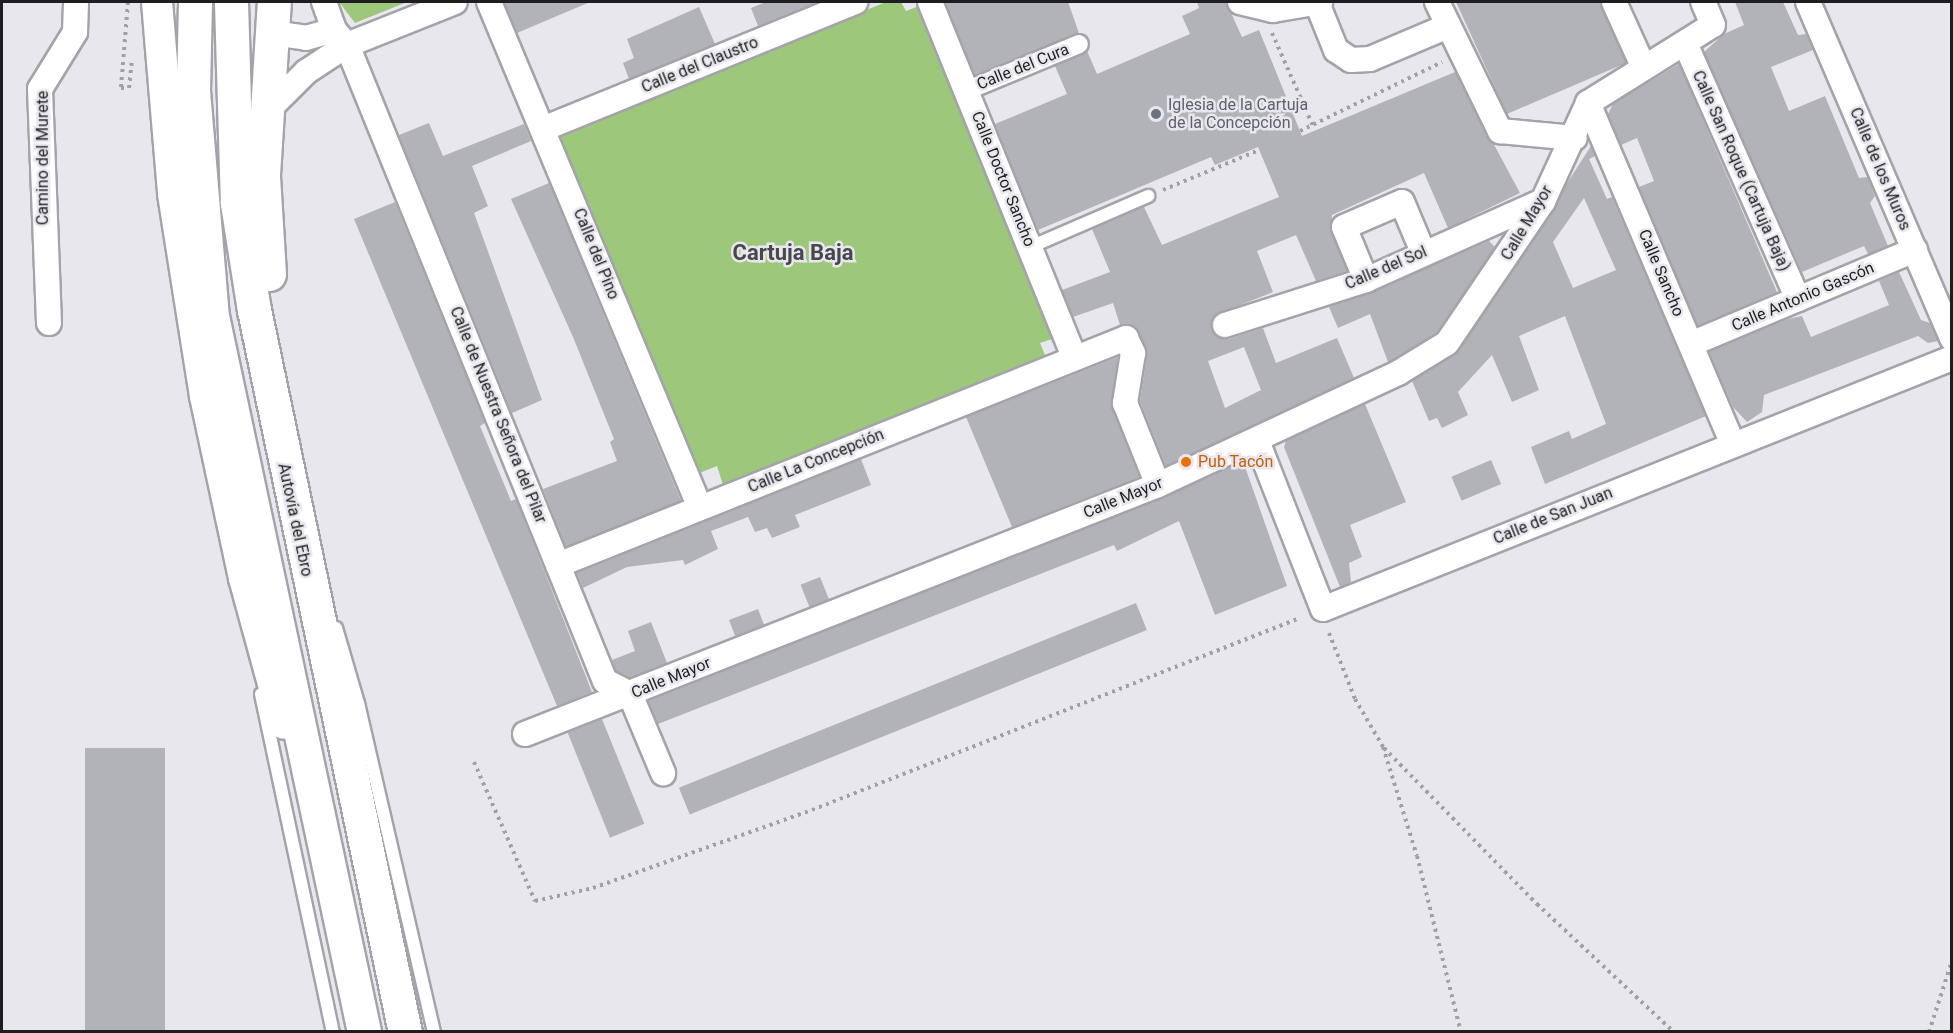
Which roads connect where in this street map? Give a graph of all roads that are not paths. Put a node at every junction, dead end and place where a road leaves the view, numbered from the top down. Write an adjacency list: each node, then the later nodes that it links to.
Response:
1 (76, 2): 34 (street, Camino del Murete)
2 (157, 2): 46 (street)
3 (195, 2): 50 (highway)
4 (231, 2): 44 (highway, Autovía del Ebro)
5 (324, 2): 18 (street, Calle de Nuestra Señora del Pilar)
6 (455, 2): 18 (street)
7 (489, 2): 25 (street, Calle del Pino)
8 (855, 2): 25 (street, Calle del Claustro)
9 (930, 2): 22 (street, Calle Doctor Sancho)
10 (1318, 2): 15 (street); 17 (street)
11 (1437, 2): 17 (street)
12 (1614, 2): 21 (street)
13 (1704, 2): 20 (street)
14 (1808, 2): 30 (street, Calle de los Muros)
15 (1251, 5)
16 (273, 17): 18 (street); 24 (highway)
17 (1448, 26): 26 (street)
18 (341, 37): 24 (street); 45 (street, Calle de Nuestra Señora del Pilar)
19 (1079, 44): 22 (street, Calle del Cura)
20 (1685, 44): 21 (street); 33 (street, Calle San Roque (Cartuja Baja))
21 (1643, 66): 23 (street)
22 (968, 90): 29 (street, Calle Doctor Sancho)
23 (1588, 103): 26 (street, Calle Mayor); 37 (street, Calle Sancho)
24 (267, 112): 44 (highway)
25 (545, 128): 43 (street, Calle del Pino)
26 (1575, 138): 28 (street, Calle Mayor)
27 (1148, 196): 29 (lane)
28 (1543, 201): 31 (street, Calle del Sol); 40 (street, Calle Mayor)
29 (1030, 247): 38 (street, Calle Doctor Sancho)
30 (1915, 250): 33 (street, Calle Antonio Gascón); 36 (street, Calle de los Muros)
31 (1423, 252): 32 (street, Calle del Sol); 32 (street)
32 (1366, 279): 35 (street, Calle del Sol)
33 (1798, 299): 37 (street, Calle Antonio Gascón)
34 (49, 323)
35 (1225, 325)
36 (1952, 338)
37 (1691, 344): 41 (street, Calle Sancho)
38 (1074, 357): 42 (street, Calle La Concepción); 43 (street, Calle La Concepción)
39 (1952, 358): 41 (street, Calle de San Juan)
40 (1257, 441): 41 (street, Calle de San Juan); 42 (street, Calle Mayor)
41 (1733, 444)
42 (1158, 485): 47 (street, Calle Mayor)
43 (700, 508): 45 (street, Calle La Concepción)
44 (295, 523): 53 (highway, Autovía del Ebro); 54 (lane)
45 (558, 565): 47 (street, Calle de Nuestra Señora del Pilar)
46 (244, 578): 50 (street); 51 (lane)
47 (630, 694): 48 (street, Calle Mayor); 49 (street)
48 (525, 734)
49 (663, 773)
50 (344, 942): 52 (highway)
51 (333, 1032)
52 (364, 1032)
53 (405, 1032)
54 (434, 1032)

